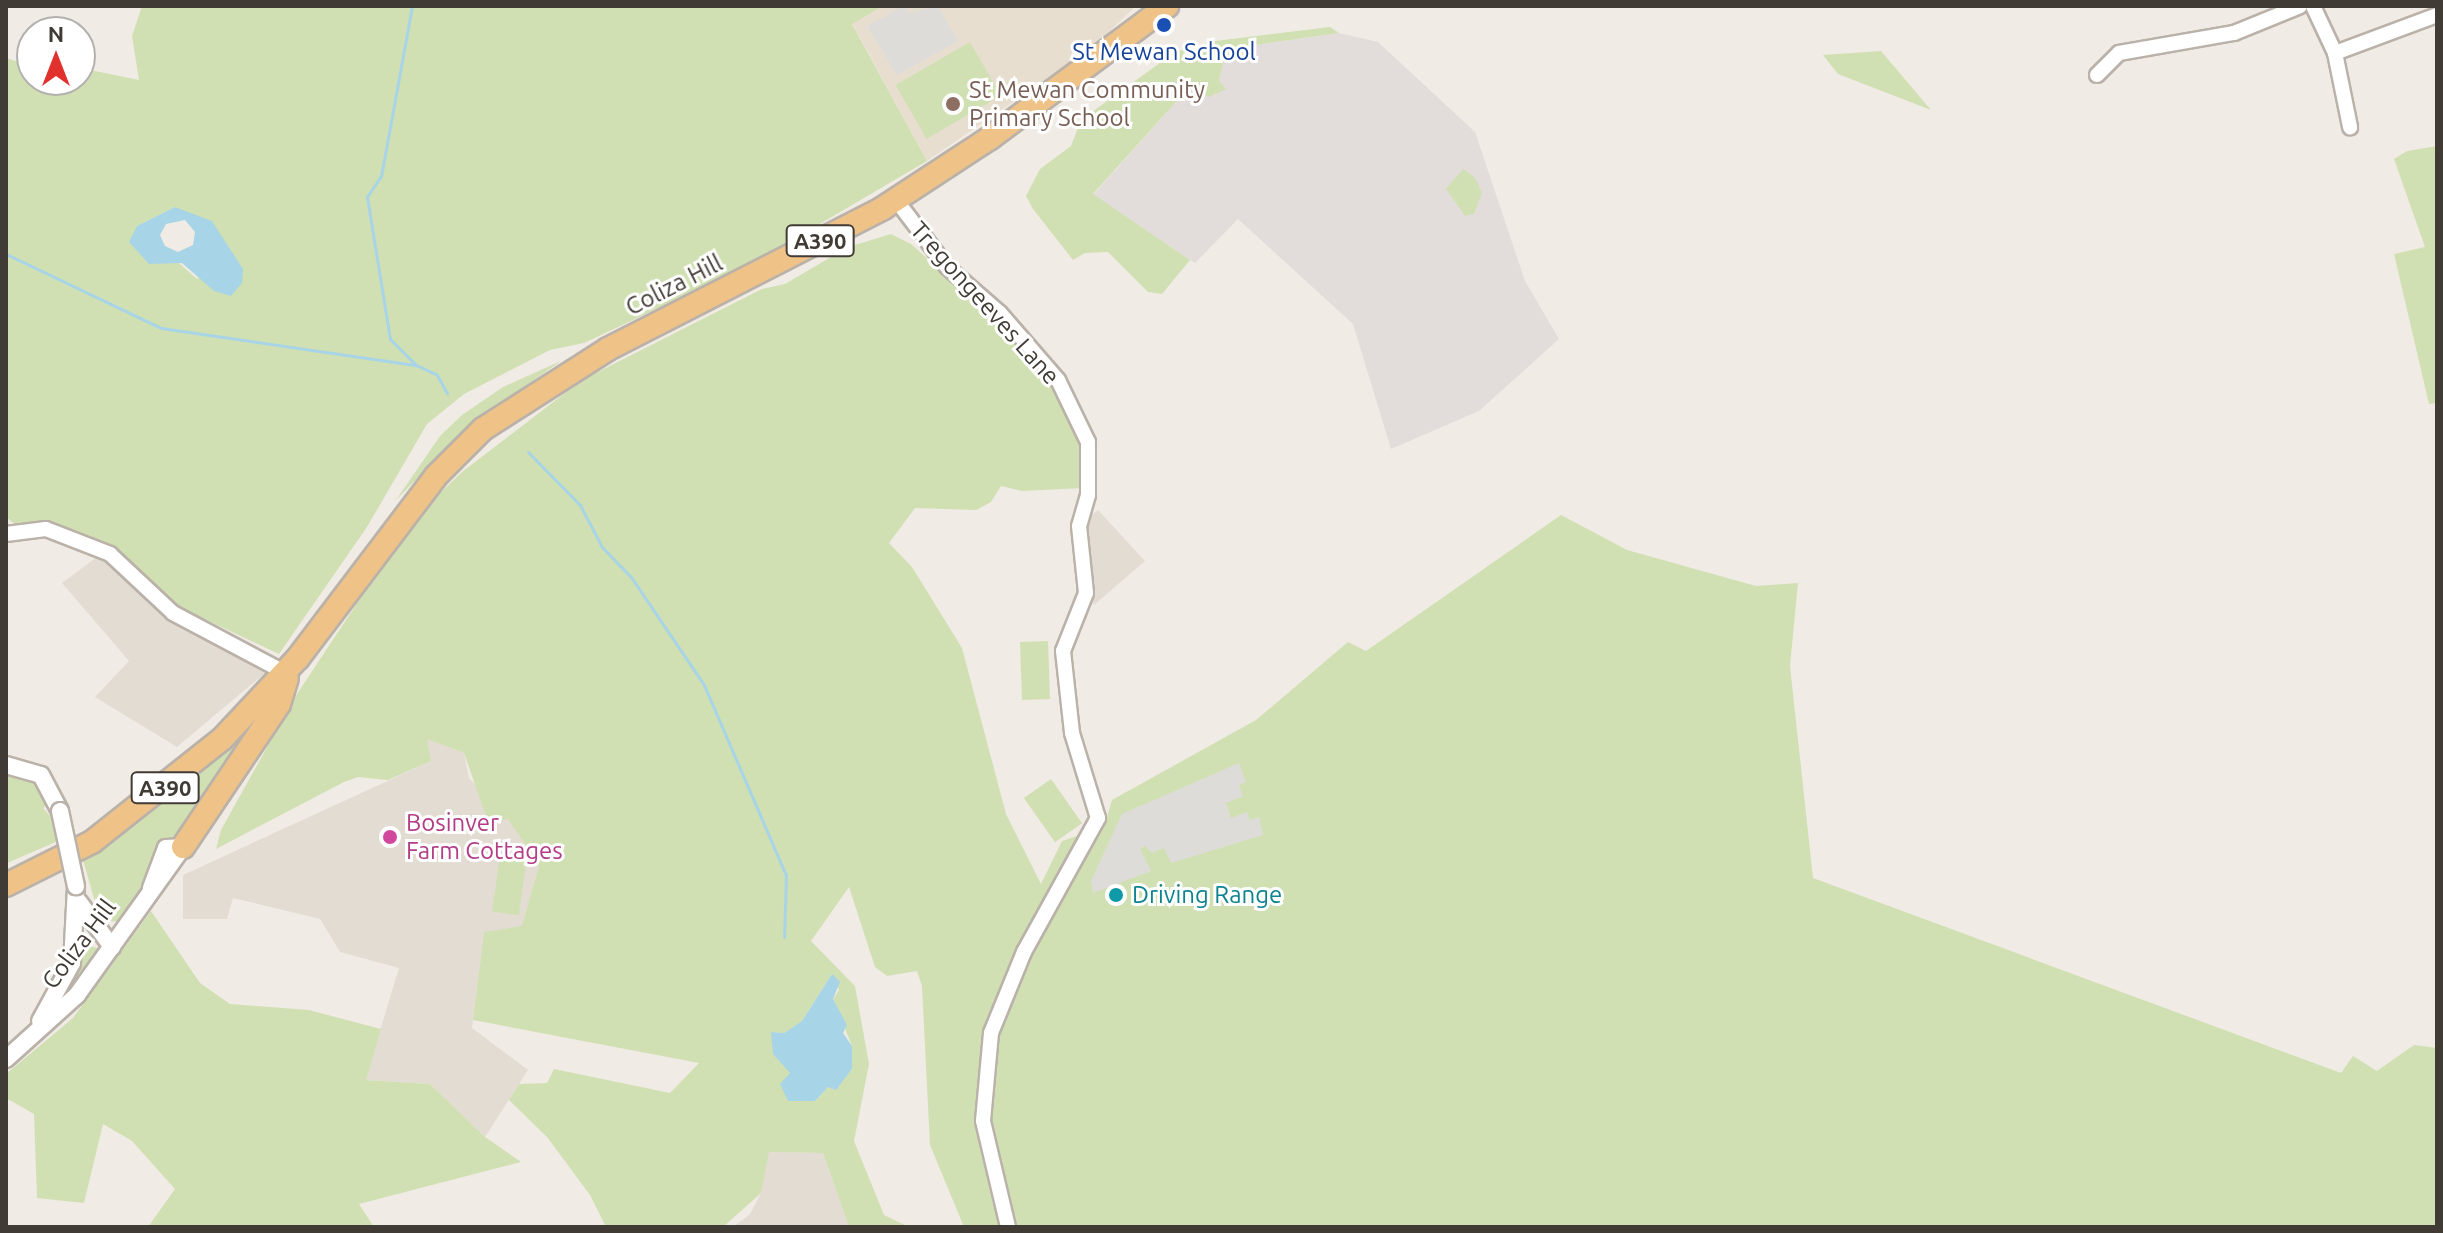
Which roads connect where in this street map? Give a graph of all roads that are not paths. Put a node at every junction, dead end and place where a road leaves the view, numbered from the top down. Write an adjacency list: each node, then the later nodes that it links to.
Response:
1 (1167, 6): 8 (highway, A390)
2 (2300, 6): 6 (street)
3 (2313, 6): 5 (street)
4 (2437, 15): 5 (street)
5 (2335, 53): 7 (street)
6 (2097, 75)
7 (2350, 127)
8 (896, 200): 10 (highway, Coliza Hill / A390); 18 (street, Tregongeeves Lane)
9 (6, 534): 10 (street)
10 (286, 673): 12 (highway); 13 (highway, A390)
11 (6, 765): 14 (street, bridge)
12 (183, 847): 15 (street, Coliza Hill)
13 (11, 879)
14 (82, 930): 15 (street); 16 (street)
15 (112, 947): 16 (street, Coliza Hill)
16 (36, 1030): 17 (street, Coliza Hill)
17 (6, 1059)
18 (1008, 1227)

